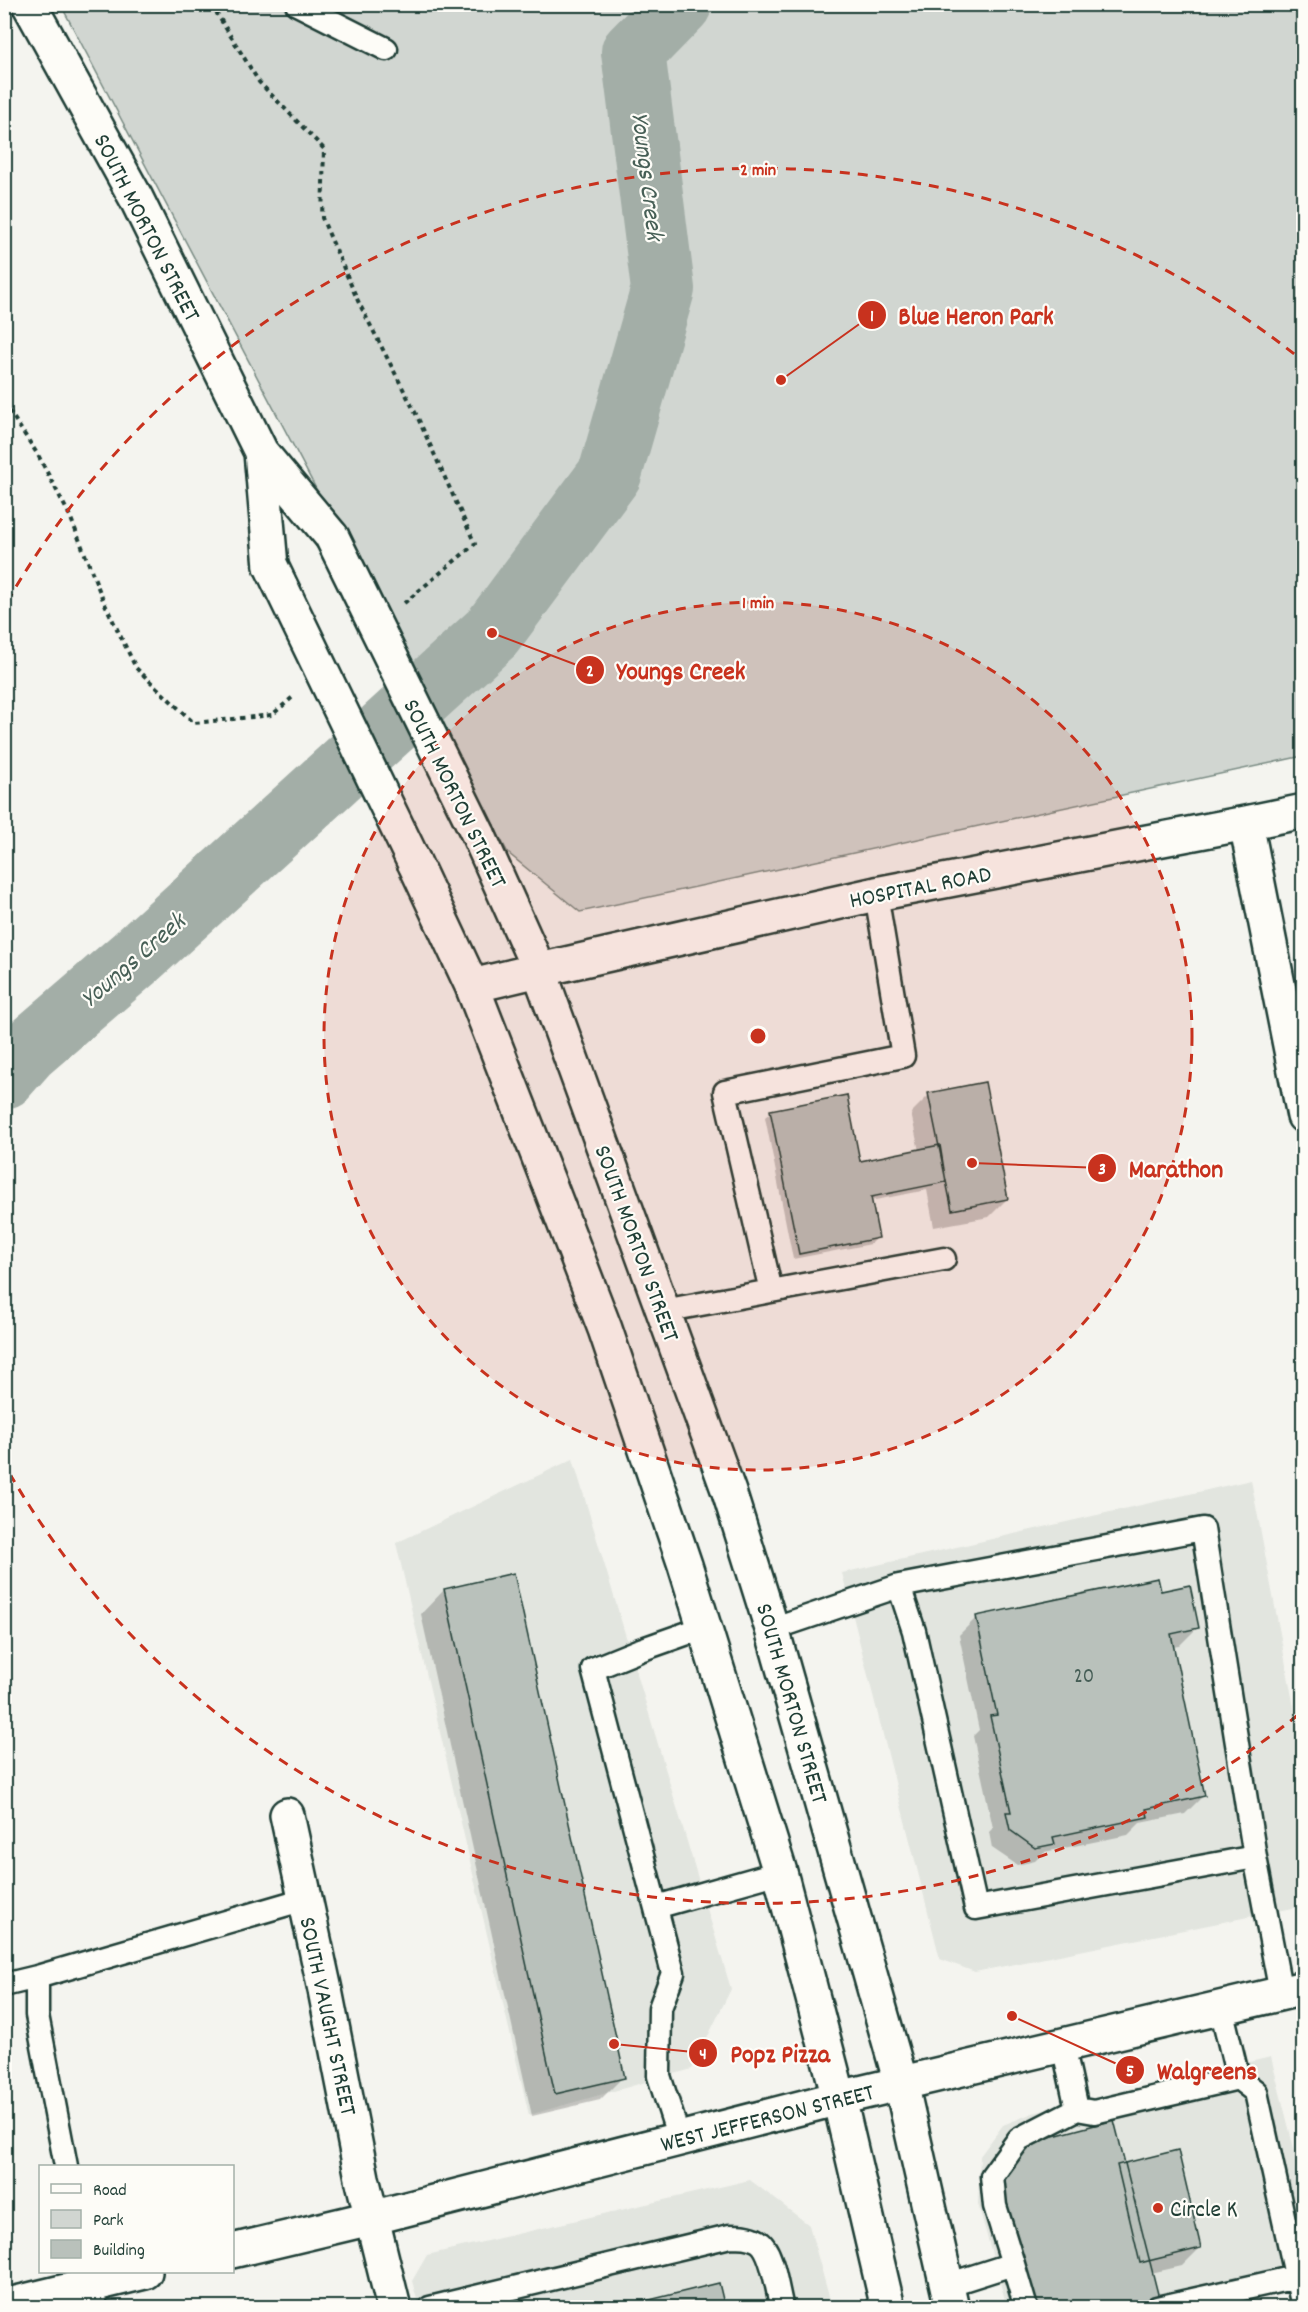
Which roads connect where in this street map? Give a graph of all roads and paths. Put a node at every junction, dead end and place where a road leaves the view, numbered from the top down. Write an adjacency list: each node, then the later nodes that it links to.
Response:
1 (29, 4): 4 (main road, SOUTH MORTON STREET)
2 (297, 4): 3 (lane)
3 (386, 48)
4 (261, 452): 8 (main road, SOUTH MORTON STREET, bridge); 9 (main road, SOUTH MORTON STREET, bridge)
5 (1304, 811): 6 (main road, HOSPITAL ROAD)
6 (1246, 824): 7 (main road, HOSPITAL ROAD); 10 (main road)
7 (876, 894): 8 (main road, HOSPITAL ROAD); 12 (lane)
8 (539, 970): 9 (main road, HOSPITAL ROAD); 13 (main road, SOUTH MORTON STREET)
9 (472, 986): 15 (main road, SOUTH MORTON STREET)
10 (1304, 1116)
11 (945, 1259): 12 (lane)
12 (771, 1291): 13 (lane)
13 (663, 1311): 16 (main road, SOUTH MORTON STREET)
14 (899, 1586): 16 (lane); 18 (lane); 18 (lane)
15 (705, 1627): 19 (main road, SOUTH MORTON STREET); 21 (lane)
16 (772, 1629): 28 (main road, SOUTH MORTON STREET)
17 (287, 1815): 20 (main road, SOUTH VAUGHT STREET)
18 (1256, 1857): 24 (lane)
19 (780, 1872): 21 (lane); 29 (main road, SOUTH MORTON STREET)
20 (305, 1899): 22 (lane); 33 (main road, SOUTH VAUGHT STREET)
21 (656, 1907): 31 (lane)
22 (37, 1977): 23 (lane); 32 (lane)
23 (4, 1985)
24 (1292, 1990): 25 (main road, WEST JEFFERSON STREET)
25 (1221, 2008): 26 (main road, WEST JEFFERSON STREET); 27 (lane)
26 (1063, 2045): 28 (main road, WEST JEFFERSON STREET); 30 (lane)
27 (1238, 2078): 30 (lane); 37 (lane)
28 (901, 2083): 29 (main road, WEST JEFFERSON STREET); 39 (main road, SOUTH MORTON STREET)
29 (838, 2098): 31 (main road, WEST JEFFERSON STREET); 45 (main road, SOUTH MORTON STREET)
30 (1077, 2109): 35 (lane)
31 (679, 2138): 33 (main road, WEST JEFFERSON STREET)
32 (66, 2165)
33 (371, 2218): 34 (main road, WEST JEFFERSON STREET); 42 (main road, SOUTH VAUGHT STREET)
34 (234, 2251)
35 (1013, 2264): 39 (lane); 46 (lane)
36 (139, 2273): 38 (main road)
37 (1296, 2277): 47 (lane); 48 (lane)
38 (91, 2288): 41 (main road)
39 (950, 2296)
40 (461, 2304): 43 (lane); 44 (lane)
41 (4, 2306)
42 (394, 2307)
43 (430, 2307)
44 (782, 2307)
45 (888, 2307)
46 (1026, 2307)
47 (1157, 2307)
48 (1302, 2307)

